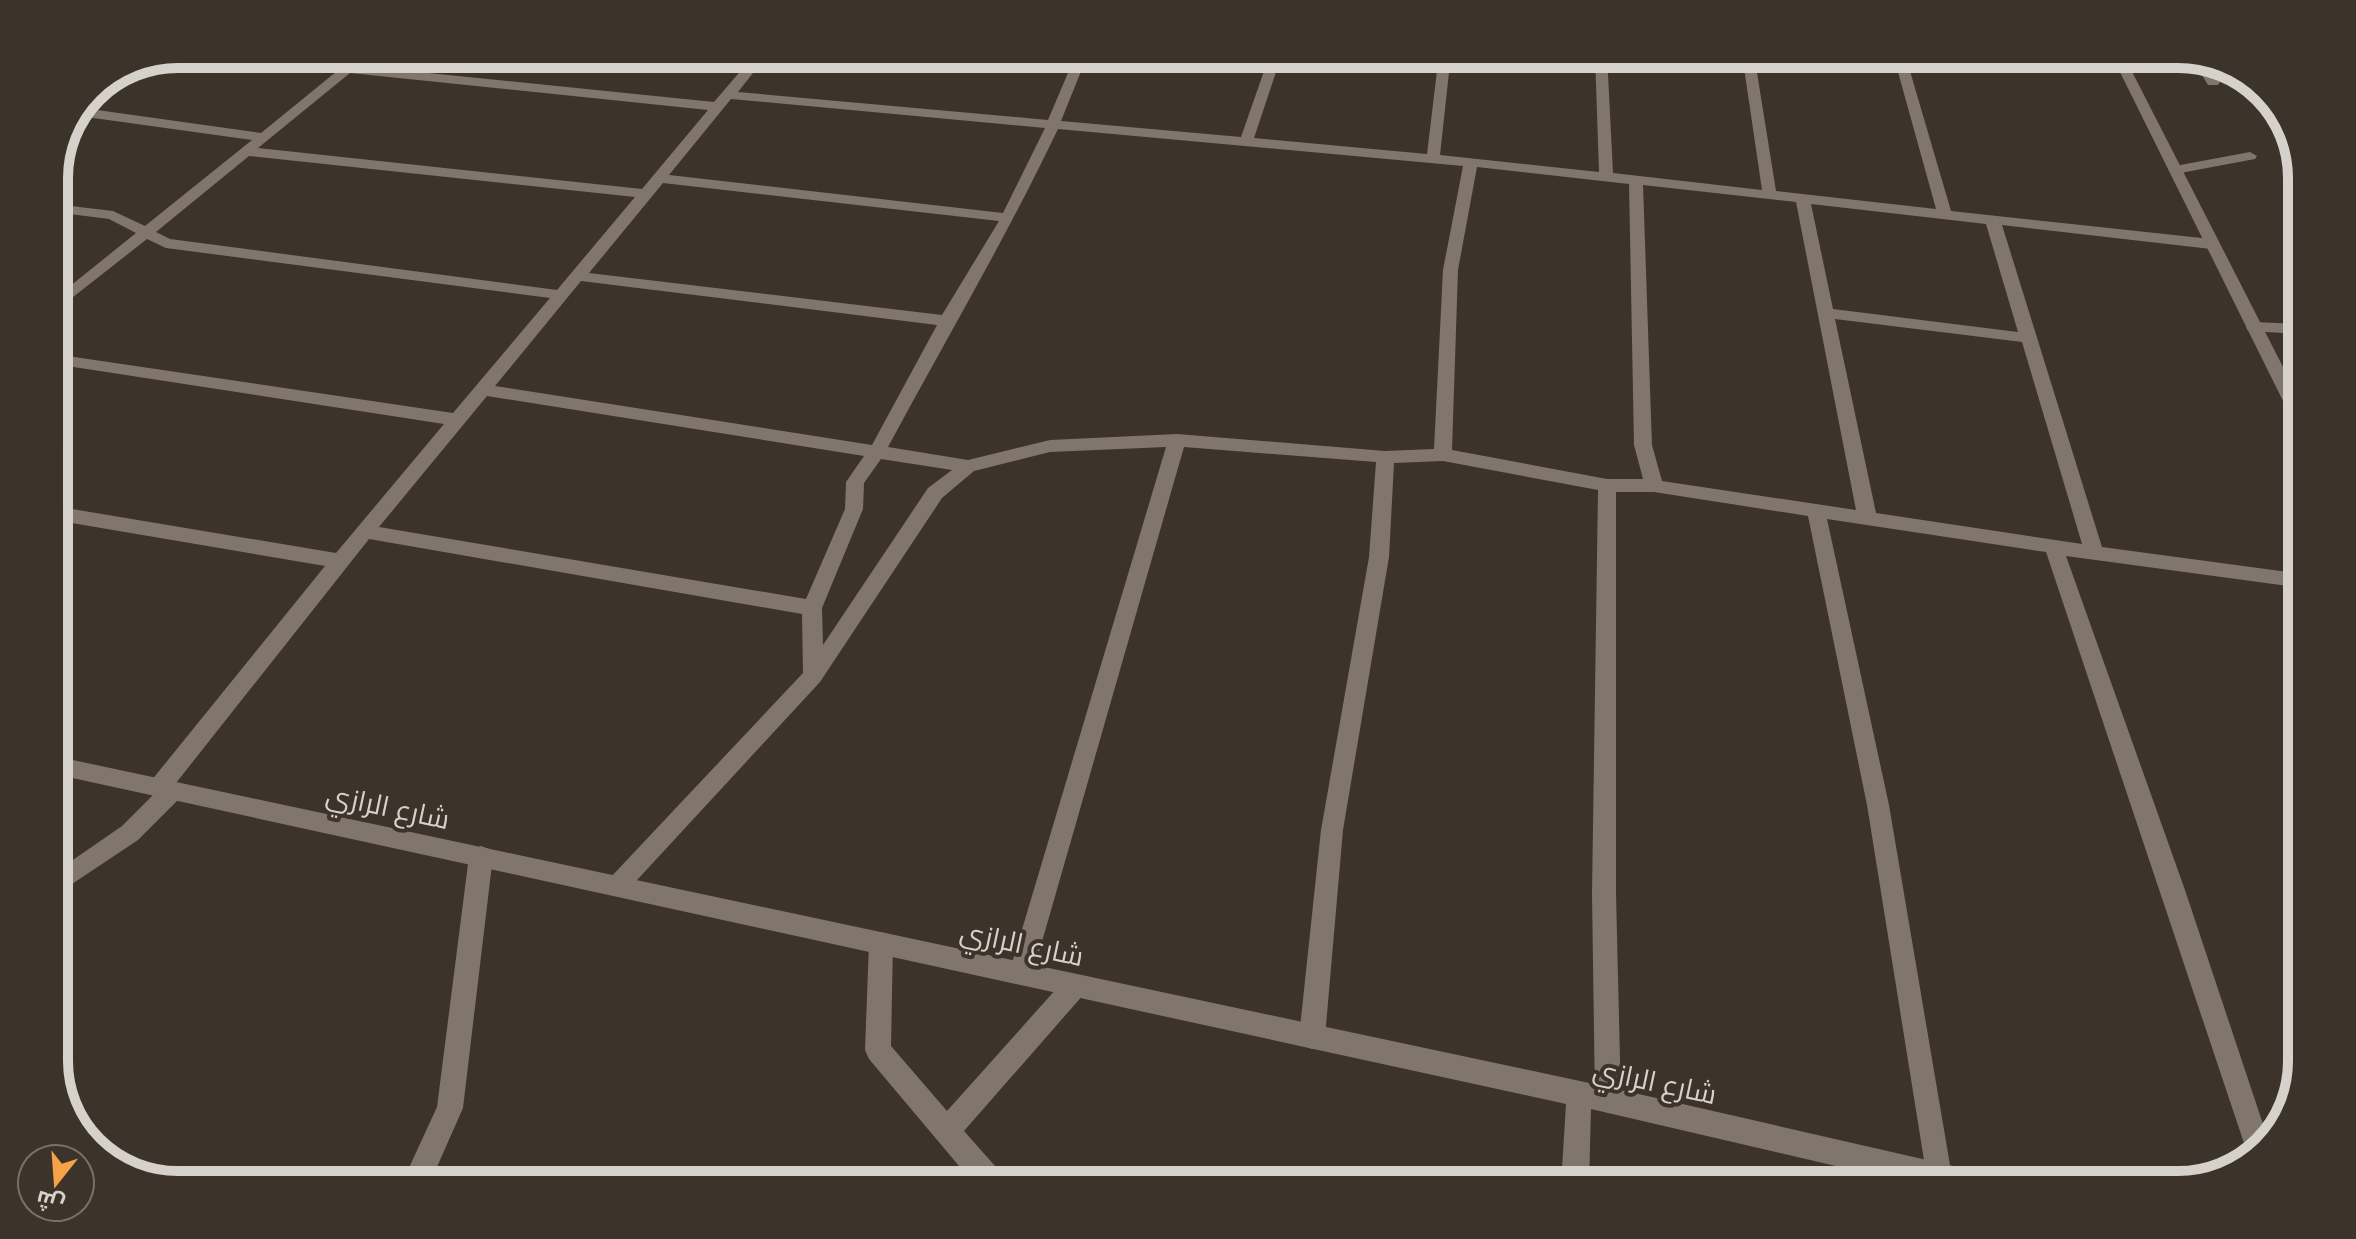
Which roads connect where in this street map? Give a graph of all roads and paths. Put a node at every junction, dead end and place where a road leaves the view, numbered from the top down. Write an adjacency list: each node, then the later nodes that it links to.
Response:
1 (750, 68): 12 (street)
2 (1076, 68): 14 (street)
3 (1271, 68): 16 (street)
4 (1443, 68): 19 (street)
5 (1602, 68): 23 (street)
6 (1750, 68): 26 (street)
7 (1903, 68): 29 (street)
8 (2124, 68): 21 (street)
9 (346, 69): 12 (street); 15 (street)
10 (2206, 72): 11 (street)
11 (2213, 82)
12 (723, 101): 14 (street); 22 (street)
13 (90, 113): 15 (street)
14 (1053, 125): 16 (street); 30 (street)
15 (263, 137): 17 (street)
16 (1246, 142): 19 (street)
17 (245, 151): 25 (street); 32 (street)
18 (2250, 156): 21 (street)
19 (1433, 159): 20 (street)
20 (1471, 162): 23 (street); 48 (street)
21 (2175, 170): 33 (street)
22 (659, 178): 25 (street); 30 (street)
23 (1606, 179): 24 (street)
24 (1636, 183): 26 (street); 52 (street)
25 (646, 194): 34 (street)
26 (1770, 197): 27 (street)
27 (1803, 200): 29 (street); 37 (street)
28 (68, 210): 32 (street)
29 (1945, 216): 31 (street)
30 (1008, 218): 38 (street)
31 (1993, 221): 33 (street); 41 (street)
32 (145, 232): 35 (street); 36 (street)
33 (2211, 244): 39 (street)
34 (577, 276): 36 (street); 38 (street)
35 (68, 295)
36 (562, 295): 43 (street)
37 (1827, 313): 41 (street); 55 (street)
38 (947, 321): 47 (street)
39 (2254, 327): 40 (street); 44 (street)
40 (2288, 328)
41 (2029, 338): 58 (street)
42 (68, 361): 45 (street)
43 (483, 390): 45 (street); 47 (street)
44 (2288, 394)
45 (458, 420): 56 (street)
46 (1177, 440): 49 (street); 50 (street); 69 (street)
47 (878, 450): 50 (street); 61 (street)
48 (1443, 455): 49 (street); 51 (street)
49 (1385, 457): 71 (street)
50 (968, 466): 62 (street)
51 (1607, 485): 52 (street); 73 (street)
52 (1654, 486): 53 (street)
53 (1816, 509): 55 (street); 80 (street)
54 (68, 515): 59 (street)
55 (1867, 516): 57 (street)
56 (365, 531): 59 (street); 61 (street)
57 (2053, 546): 58 (street); 75 (street)
58 (2094, 553): 60 (street)
59 (340, 561): 64 (street)
60 (2288, 579)
61 (812, 608): 62 (street)
62 (813, 676): 67 (street)
63 (68, 768): 64 (street, شارع الرازي)
64 (165, 790): 65 (street, شارع الرازي); 66 (street)
65 (481, 856): 67 (street, شارع الرازي); 76 (street)
66 (68, 876)
67 (618, 885): 68 (street, شارع الرازي)
68 (881, 943): 69 (street, شارع الرازي); 74 (street)
69 (1021, 973): 70 (street, شارع الرازي)
70 (1075, 986): 71 (street, شارع الرازي); 74 (street)
71 (1312, 1037): 72 (street, شارع الرازي)
72 (1579, 1095): 73 (street, شارع الرازي); 78 (street)
73 (1608, 1100): 79 (street, شارع الرازي)
74 (946, 1132): 77 (street)
75 (2255, 1139)
76 (421, 1171)
77 (981, 1171)
78 (1576, 1171)
79 (1912, 1171)
80 (1937, 1171)

